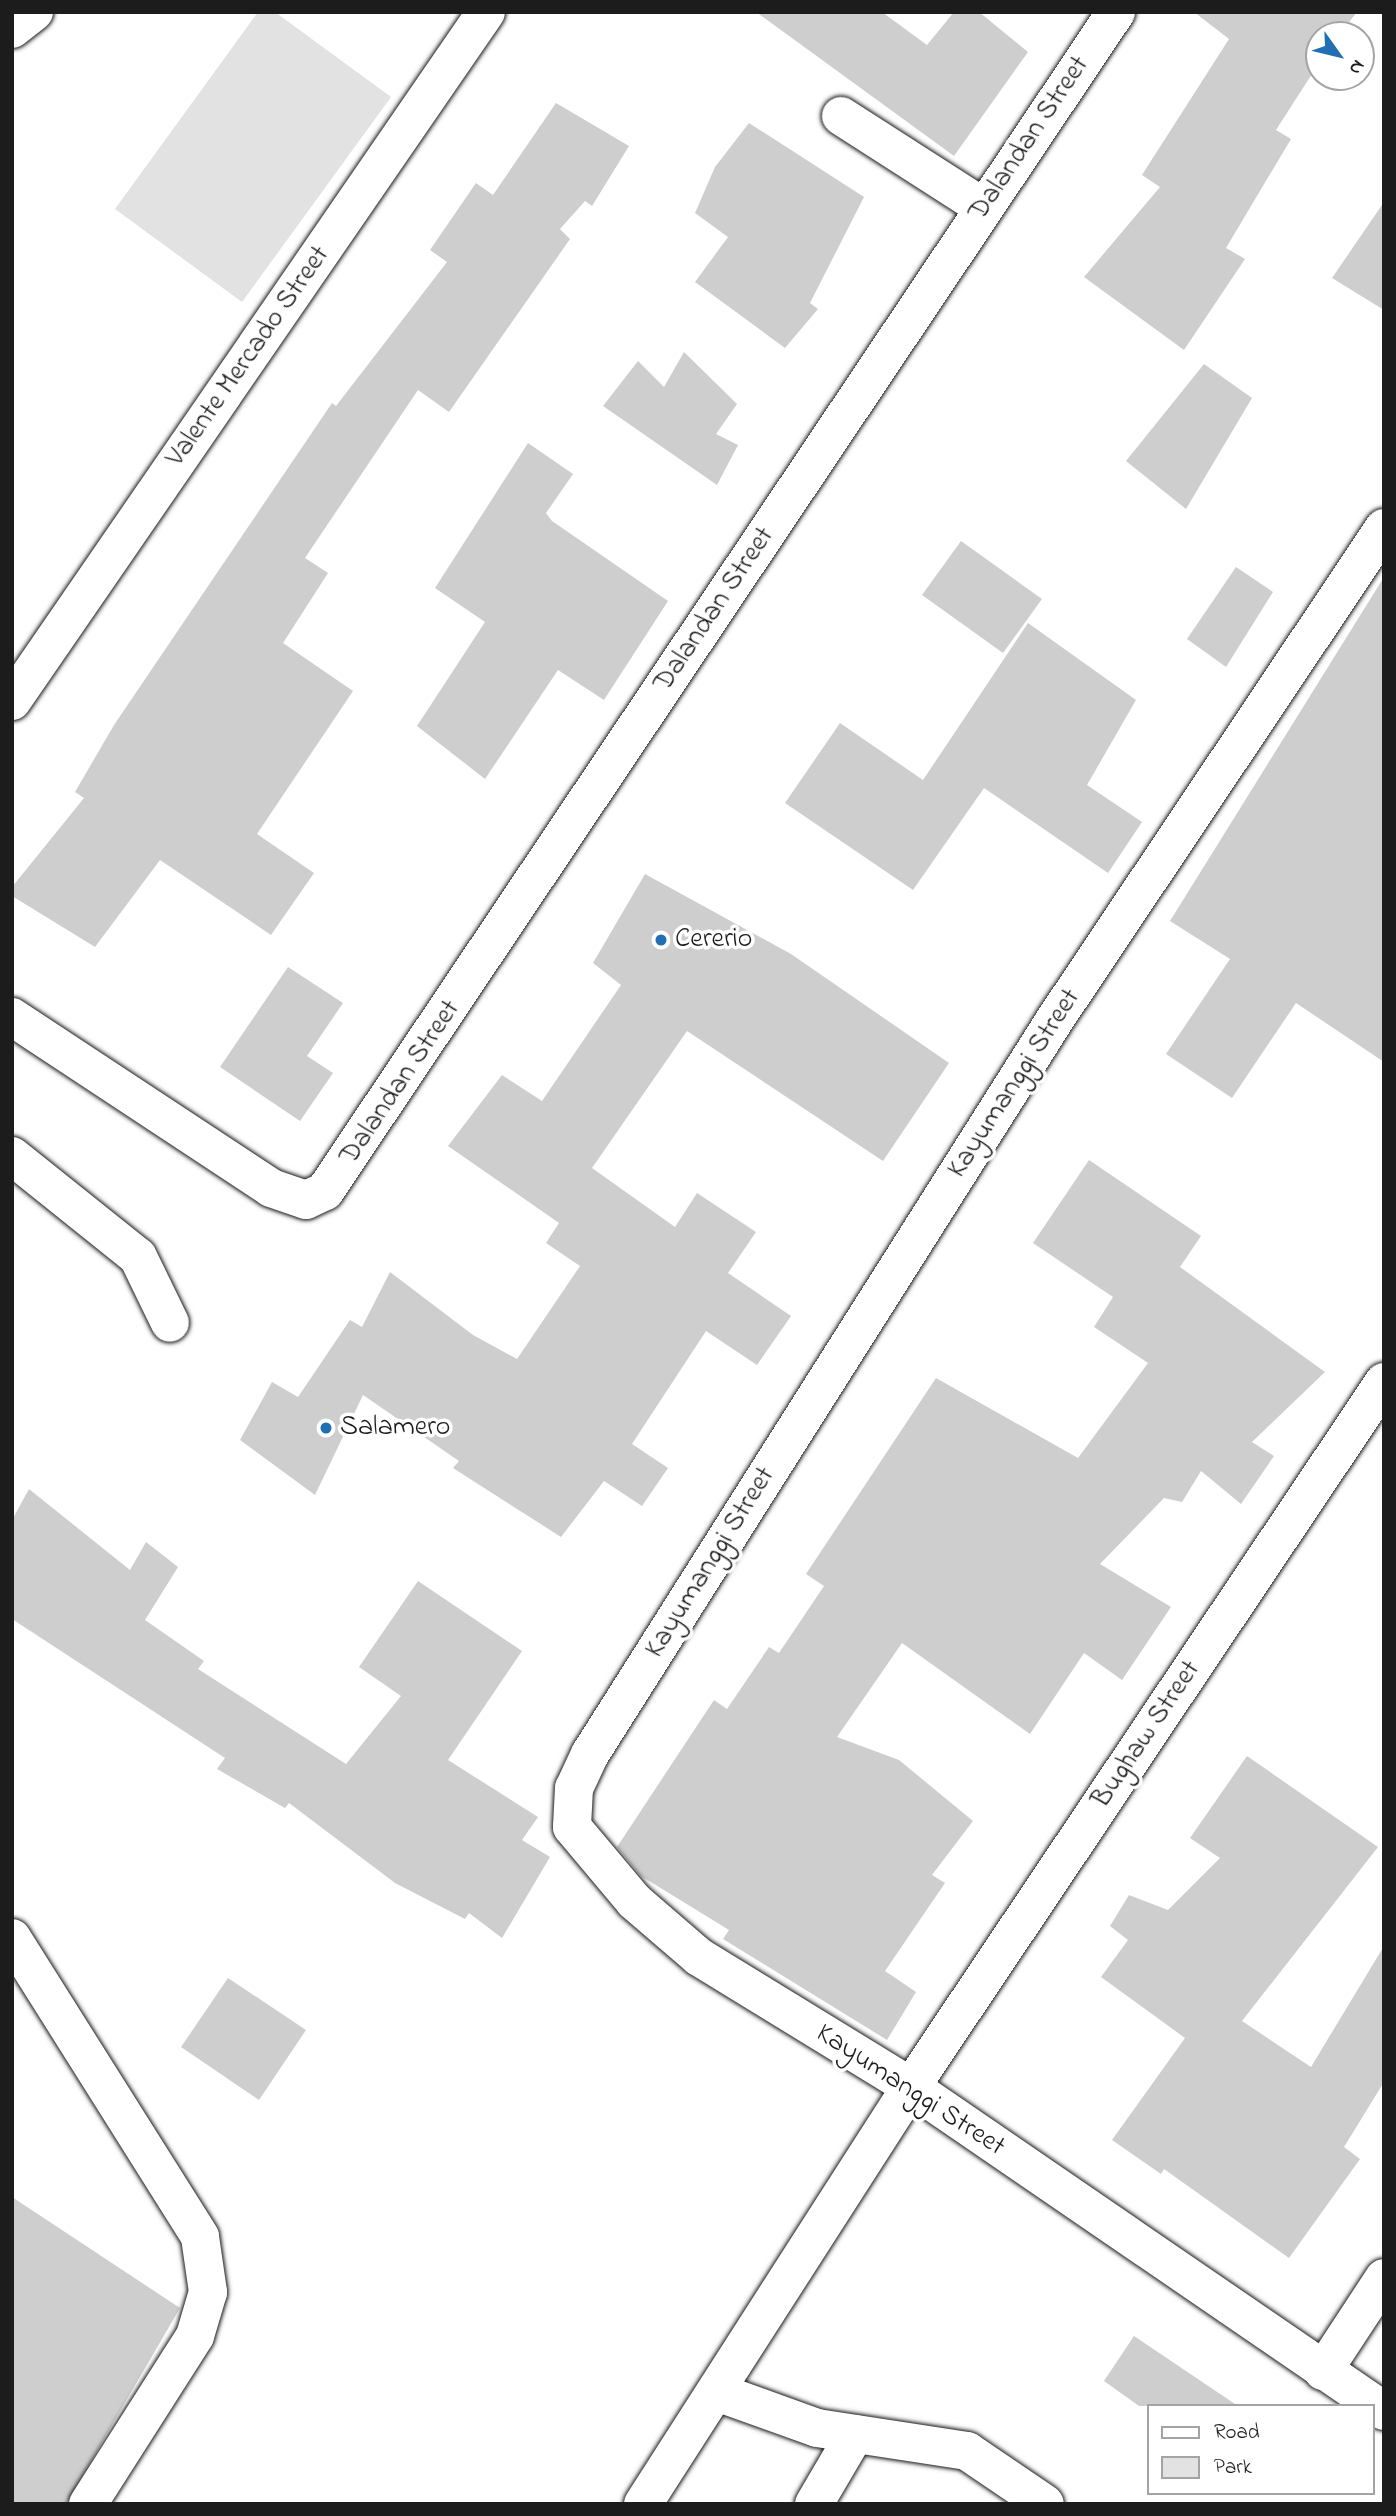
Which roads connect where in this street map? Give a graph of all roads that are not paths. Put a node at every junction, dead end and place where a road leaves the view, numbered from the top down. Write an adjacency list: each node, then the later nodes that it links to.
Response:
1 (34, 12): 4 (street)
2 (486, 12): 8 (street, Valente Mercado Street)
3 (1116, 12): 6 (street, Dalandan Street)
4 (12, 29)
5 (841, 116): 6 (street)
6 (983, 206): 9 (street, Dalandan Street)
7 (1384, 528): 14 (street, Kayumanggi Street)
8 (12, 701)
9 (12, 1017)
10 (12, 1156): 11 (street)
11 (170, 1323)
12 (1384, 1382): 14 (street, Bughaw Street)
13 (12, 1938): 20 (street)
14 (911, 2087): 16 (street, Kayumanggi Street); 17 (street, Bughaw Street)
15 (1384, 2278): 16 (street)
16 (1323, 2371): 18 (street, Kayumanggi Street)
17 (717, 2392): 19 (street); 21 (street, Bughaw Street)
18 (1373, 2404)
19 (855, 2434): 22 (street); 23 (street)
20 (88, 2504)
21 (643, 2504)
22 (814, 2504)
23 (1045, 2504)

